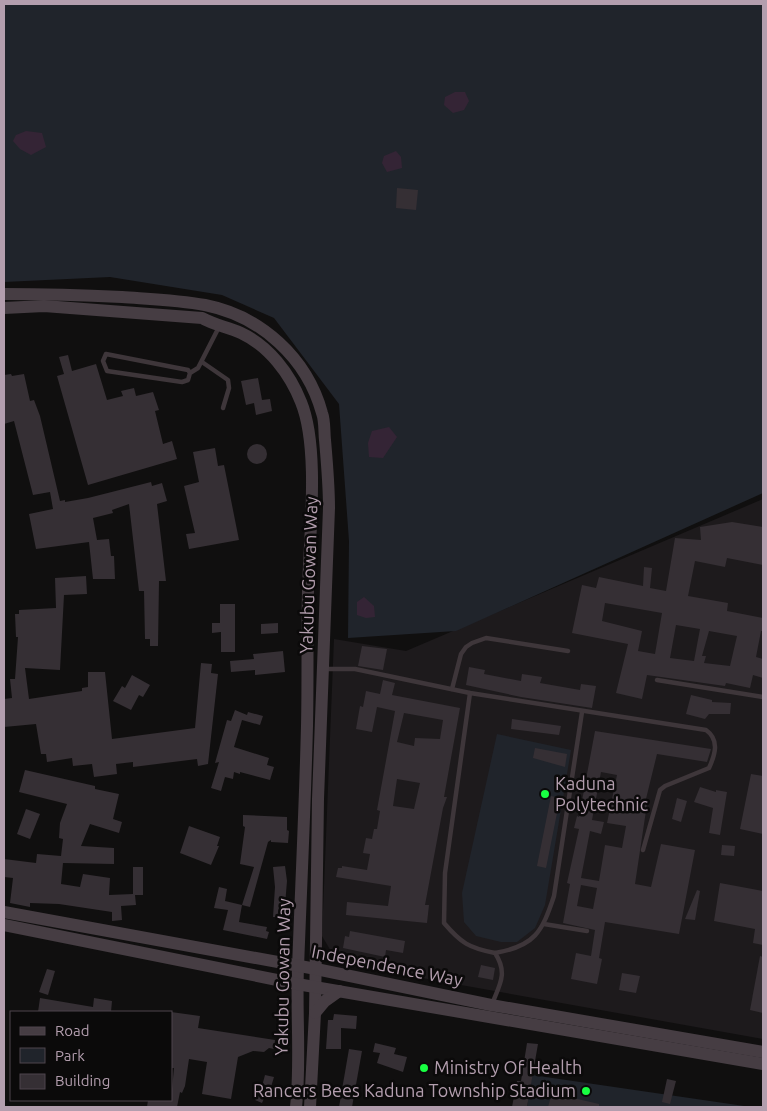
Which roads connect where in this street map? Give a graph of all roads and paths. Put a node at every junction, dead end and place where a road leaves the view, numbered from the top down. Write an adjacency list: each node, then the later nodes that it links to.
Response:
1 (4, 294): 8 (street, Yakubu Gowan Way)
2 (4, 308): 3 (street, Yakubu Gowan Way)
3 (219, 327): 4 (lane); 19 (street, Yakubu Gowan Way)
4 (202, 362): 5 (lane); 6 (lane)
5 (190, 373): 5 (lane)
6 (223, 408)
7 (568, 651): 10 (lane)
8 (324, 669): 10 (lane); 20 (street, Yakubu Gowan Way)
9 (657, 680): 12 (lane)
10 (452, 689): 11 (lane)
11 (470, 693): 13 (lane); 21 (lane)
12 (763, 697)
13 (582, 712): 14 (lane); 16 (lane)
14 (643, 850)
15 (4, 912): 22 (street, Independence Way)
16 (544, 924): 18 (lane); 21 (lane)
17 (4, 925): 26 (street, Independence Way)
18 (587, 931)
19 (299, 940): 22 (street); 23 (street, Yakubu Gowan Way)
20 (316, 949): 24 (street, Yakubu Gowan Way); 25 (street)
21 (495, 953): 30 (lane)
22 (275, 962): 23 (street, Independence Way)
23 (298, 966): 24 (street, Independence Way); 27 (street, Yakubu Gowan Way)
24 (316, 968): 25 (street, Independence Way); 28 (street, Yakubu Gowan Way)
25 (339, 974): 30 (street, Independence Way)
26 (272, 979): 27 (street, Independence Way); 31 (street)
27 (297, 984): 28 (street, Independence Way); 31 (street, Yakubu Gowan Way)
28 (316, 987): 29 (street, Independence Way); 32 (street, Yakubu Gowan Way)
29 (339, 991): 32 (street); 34 (street, Independence Way)
30 (491, 1005): 33 (street, Independence Way)
31 (299, 1010): 35 (street, Yakubu Gowan Way)
32 (315, 1012): 36 (street, Yakubu Gowan Way)
33 (763, 1052)
34 (763, 1064)
35 (296, 1107)
36 (310, 1107)

